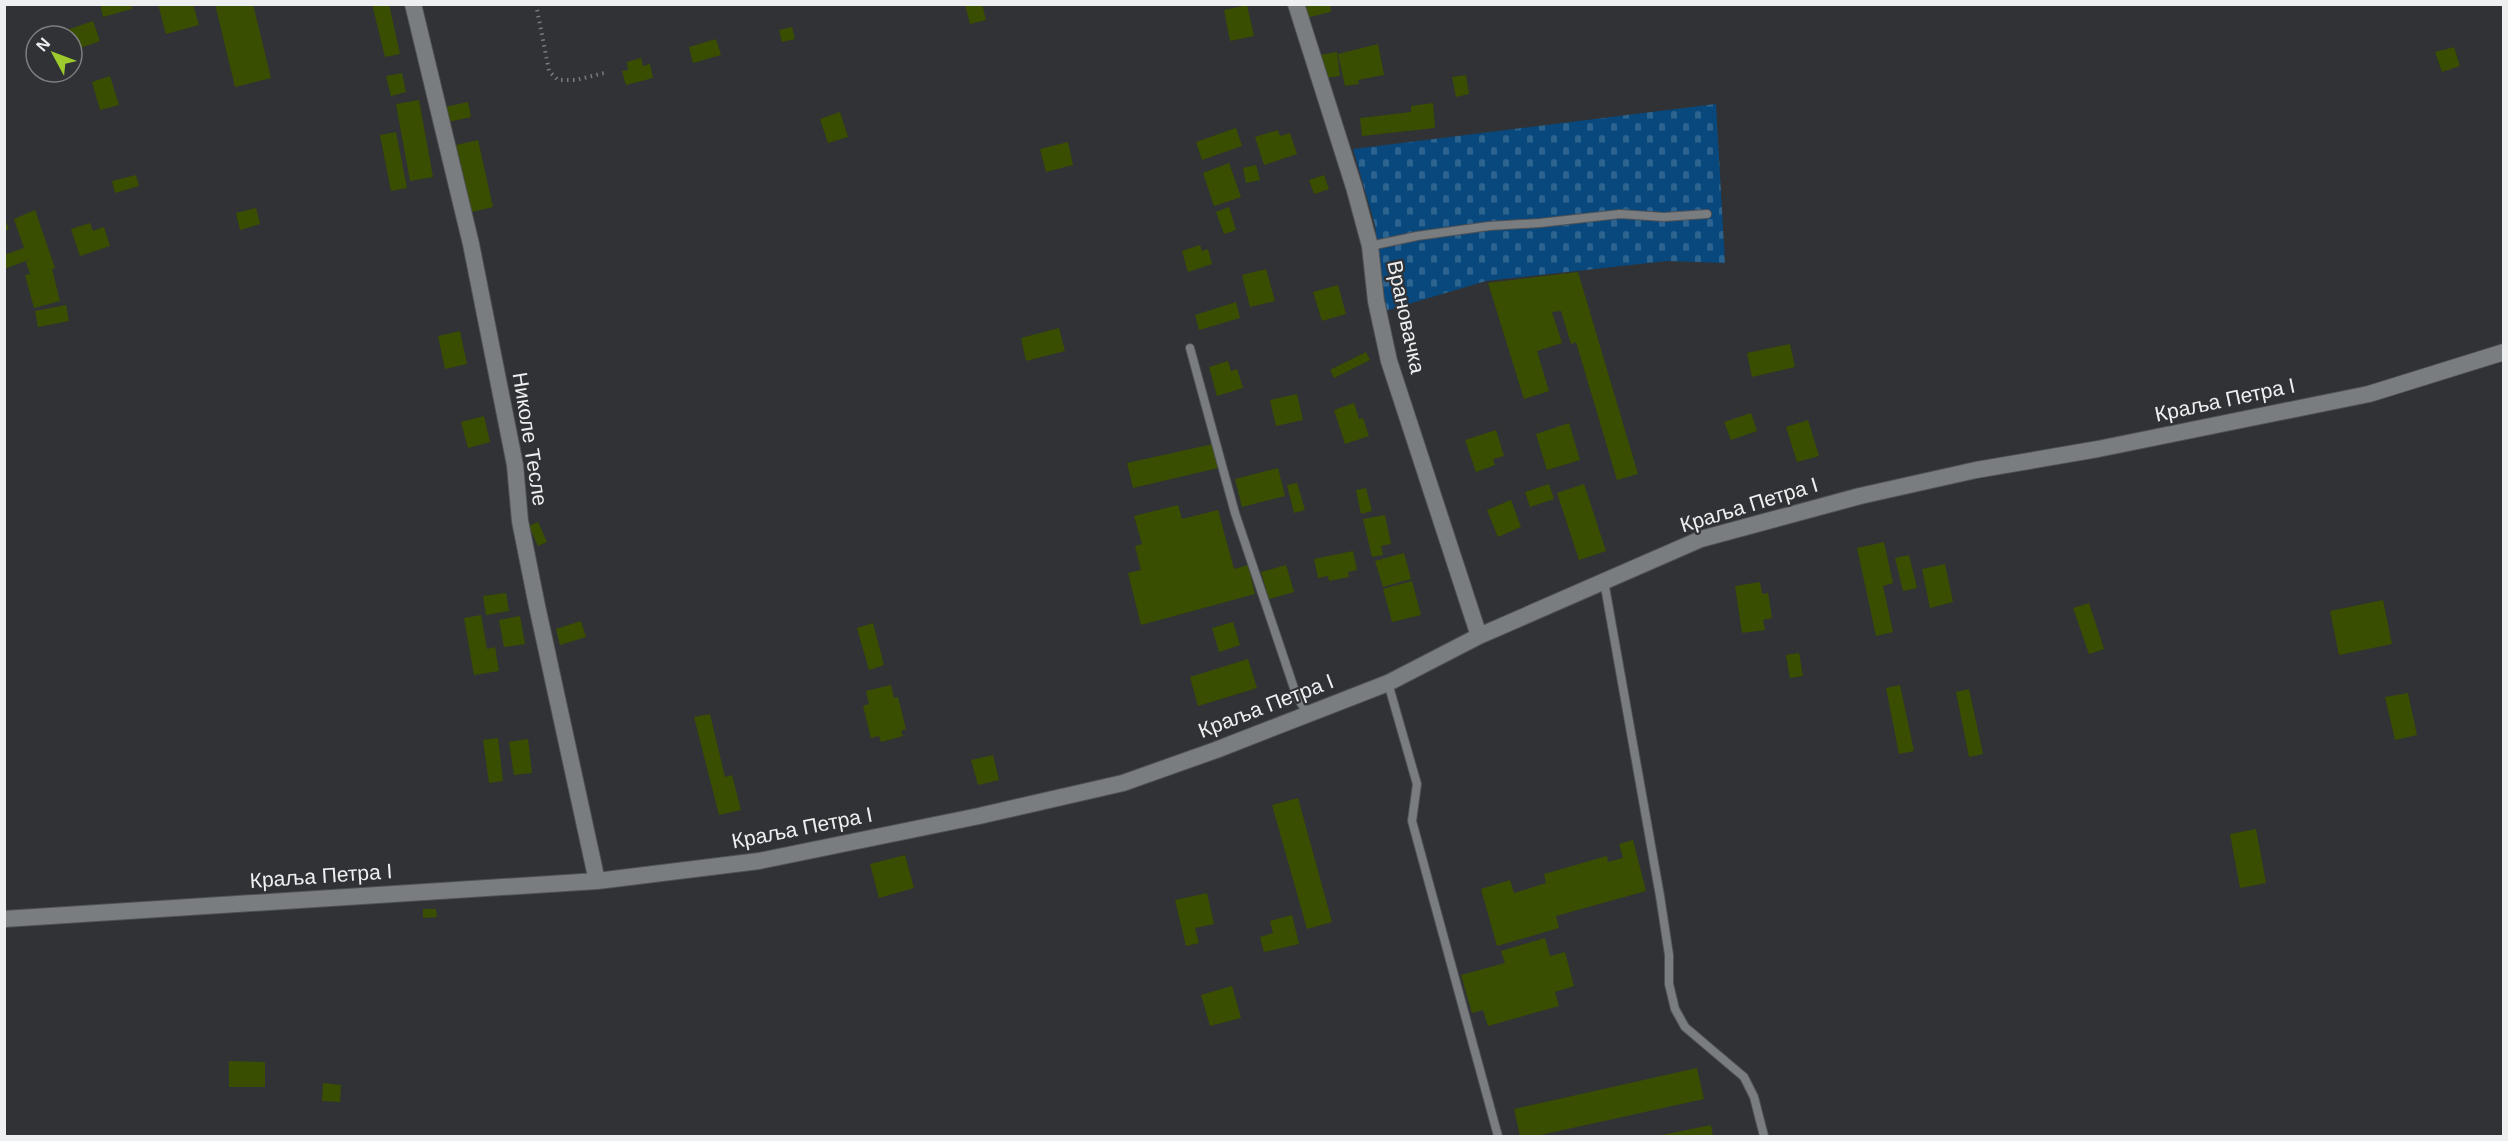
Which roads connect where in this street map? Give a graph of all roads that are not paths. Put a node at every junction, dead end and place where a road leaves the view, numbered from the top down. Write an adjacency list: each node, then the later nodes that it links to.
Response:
1 (413, 4): 11 (street, Николе Тесле)
2 (1296, 4): 4 (street, Врановачка)
3 (1707, 214): 4 (lane)
4 (1370, 246): 8 (street, Врановачка)
5 (1190, 348): 10 (lane)
6 (2504, 352): 7 (street, Краља Петра I)
7 (1604, 581): 8 (street, Краља Петра I); 14 (lane)
8 (1479, 636): 9 (street, Краља Петра I)
9 (1388, 683): 10 (street, Краља Петра I); 13 (lane)
10 (1308, 714): 11 (street, Краља Петра I)
11 (597, 881): 12 (street, Краља Петра I)
12 (4, 919)
13 (1498, 1137)
14 (1764, 1137)

